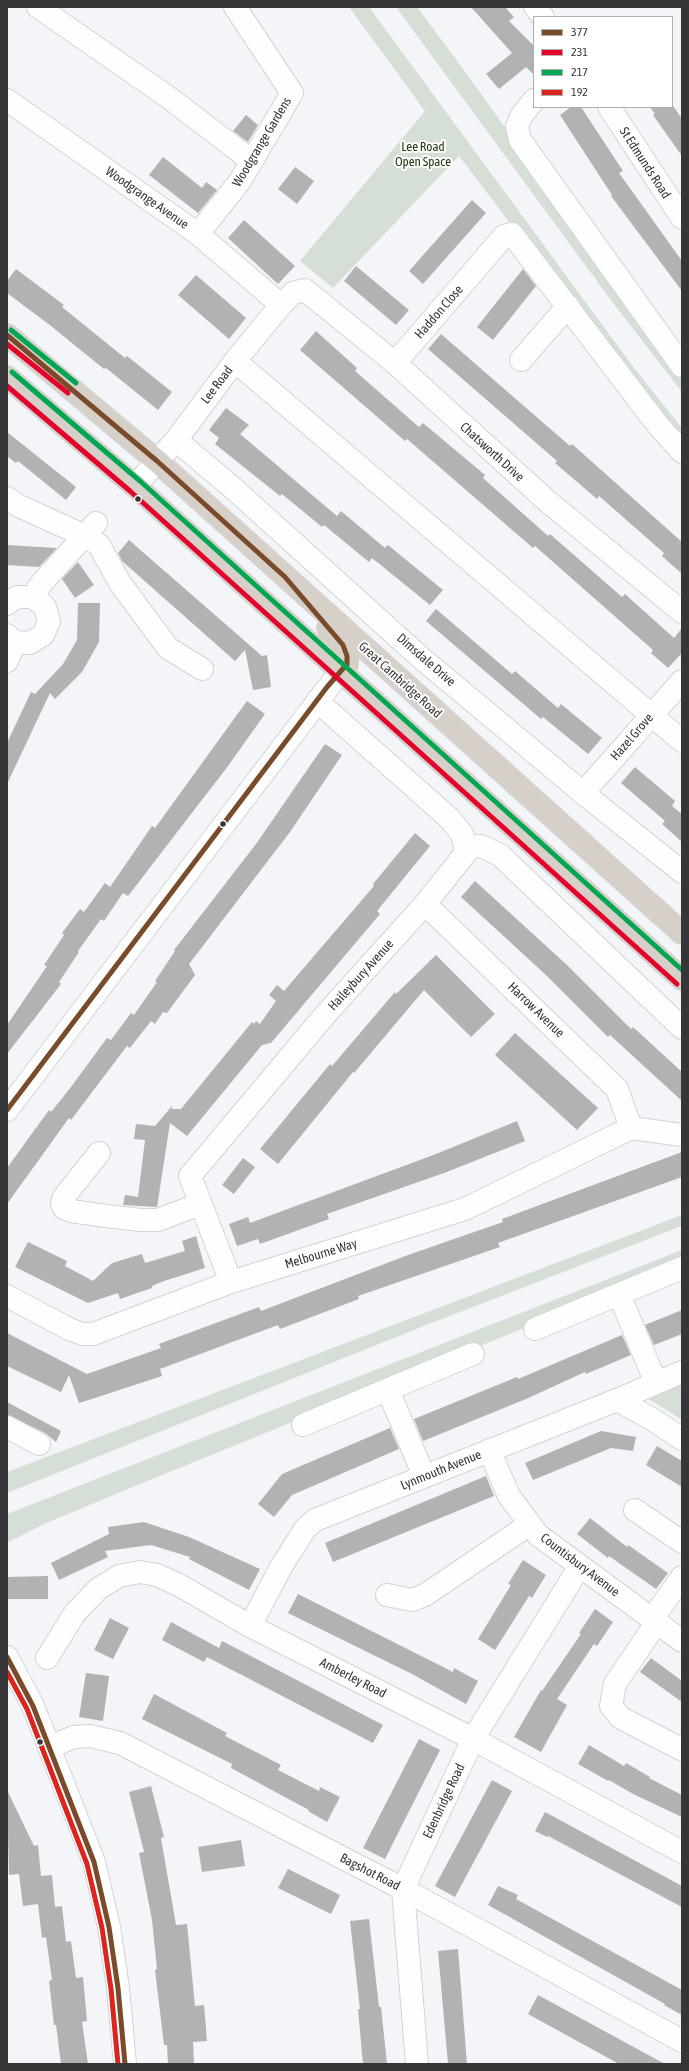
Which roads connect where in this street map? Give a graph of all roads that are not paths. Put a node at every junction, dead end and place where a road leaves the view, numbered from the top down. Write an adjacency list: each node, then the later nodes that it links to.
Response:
1 (38, 7): 6 (street)
2 (235, 7): 6 (street, Woodgrange Gardens)
3 (7, 100): 8 (street, Woodgrange Avenue)
4 (533, 101): 16 (street)
5 (610, 108): 7 (street, St Edmunds Road)
6 (252, 161): 8 (street, Woodgrange Gardens)
7 (680, 213)
8 (198, 234): 10 (street, Woodgrange Avenue)
9 (305, 290): 10 (street, Lee Road); 15 (street, Chatsworth Drive)
10 (281, 305): 14 (street, Lee Road)
11 (568, 306): 13 (street); 15 (street, Haddon Close); 19 (street)
12 (7, 335): 20 (highway, Great Cambridge Road)
13 (521, 360)
14 (235, 361): 18 (street, Lee Road); 33 (street)
15 (395, 363): 27 (street, Chatsworth Drive)
16 (682, 366)
17 (7, 377): 21 (highway)
18 (176, 440): 20 (street, Lee Road); 35 (street, Dimsdale Drive)
19 (682, 452)
20 (157, 461): 21 (street, Lee Road); 24 (highway, Great Cambridge Road)
21 (135, 486): 30 (highway)
22 (7, 498): 23 (street)
23 (90, 529): 25 (street); 29 (street)
24 (285, 577): 30 (highway); 39 (highway, Great Cambridge Road)
25 (33, 597): 26 (street); 28 (street)
26 (7, 604)
27 (682, 612)
28 (10, 646)
29 (202, 669)
30 (340, 672): 32 (street); 40 (highway)
31 (682, 681): 33 (street, Hazel Grove)
32 (317, 700): 36 (street); 42 (street)
33 (652, 715): 34 (street); 35 (street, Hazel Grove)
34 (682, 741)
35 (583, 793): 37 (street, Dimsdale Drive)
36 (465, 847): 38 (street, Haileybury Avenue); 41 (street)
37 (682, 872)
38 (425, 904): 43 (street, Harrow Avenue); 46 (street, Haileybury Avenue)
39 (682, 933)
40 (682, 979)
41 (682, 1028)
42 (7, 1110)
43 (631, 1128): 44 (street); 48 (street, Melbourne Way)
44 (682, 1135)
45 (99, 1153): 46 (street)
46 (200, 1204): 48 (street, Haileybury Avenue)
47 (682, 1268): 49 (street)
48 (231, 1282): 50 (street, Melbourne Way)
49 (619, 1294): 51 (street); 54 (street)
50 (7, 1296)
51 (535, 1328)
52 (473, 1354): 55 (street)
53 (682, 1372): 54 (street, Lynmouth Avenue)
54 (656, 1383): 56 (street, Lynmouth Avenue)
55 (388, 1390): 57 (street); 62 (street)
56 (617, 1400): 59 (street); 61 (street, Lynmouth Avenue)
57 (303, 1425)
58 (7, 1427): 60 (street)
59 (682, 1439)
60 (39, 1444)
61 (489, 1450): 62 (street, Lynmouth Avenue); 64 (street, Countisbury Avenue)
62 (424, 1476): 70 (street, Lynmouth Avenue)
63 (635, 1510): 65 (street)
64 (530, 1524): 66 (street, Countisbury Avenue); 68 (street)
65 (682, 1542)
66 (580, 1566): 69 (street, Countisbury Avenue); 74 (street, Edenbridge Road)
67 (682, 1577): 69 (street)
68 (387, 1595)
69 (655, 1621): 71 (street, Countisbury Avenue); 76 (street)
70 (250, 1626): 72 (street, Amberley Road); 74 (street, Amberley Road)
71 (682, 1641)
72 (47, 1658)
73 (10, 1668): 75 (street)
74 (473, 1739): 77 (street, Amberley Road); 78 (street, Edenbridge Road)
75 (48, 1747): 78 (street, Bagshot Road); 80 (street)
76 (681, 1749)
77 (682, 1852)
78 (403, 1889): 79 (street, Bagshot Road); 81 (street, Edenbridge Road)
79 (682, 2041)
80 (125, 2064)
81 (417, 2064)

